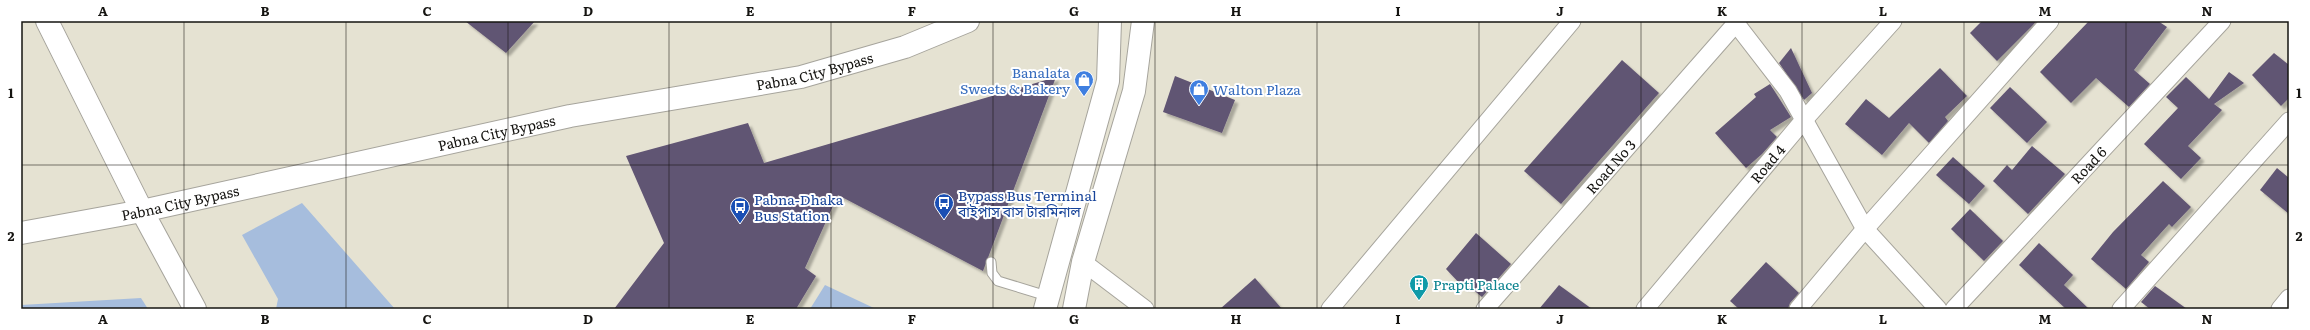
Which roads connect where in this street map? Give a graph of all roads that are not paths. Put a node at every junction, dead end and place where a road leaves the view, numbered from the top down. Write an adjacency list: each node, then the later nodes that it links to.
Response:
1 (47, 21): 14 (main road)
2 (968, 21): 14 (main road, Pabna City Bypass)
3 (1110, 21): 10 (main road)
4 (1143, 21): 11 (main road)
5 (1572, 21): 24 (street)
6 (1893, 21): 12 (street, Road 4)
7 (2050, 21): 15 (street)
8 (2222, 21): 29 (street, Road 6)
9 (1736, 22): 12 (street); 25 (street, Road No 3)
10 (1108, 81): 11 (main road); 20 (main road)
11 (1134, 91): 18 (main road)
12 (1803, 121): 15 (street); 26 (street, Road 4)
13 (2289, 121): 30 (street)
14 (142, 211): 16 (main road, Pabna City Bypass); 21 (main road)
15 (1865, 229): 27 (street); 28 (street)
16 (21, 233)
17 (991, 262): 20 (lane)
18 (1083, 262): 22 (main road); 23 (street)
19 (2289, 298): 31 (street)
20 (1046, 303)
21 (195, 309)
22 (1074, 309)
23 (1145, 309)
24 (1330, 309)
25 (1485, 309)
26 (1645, 309)
27 (1798, 309)
28 (1938, 309)
29 (1954, 309)
30 (2121, 309)
31 (2280, 309)

